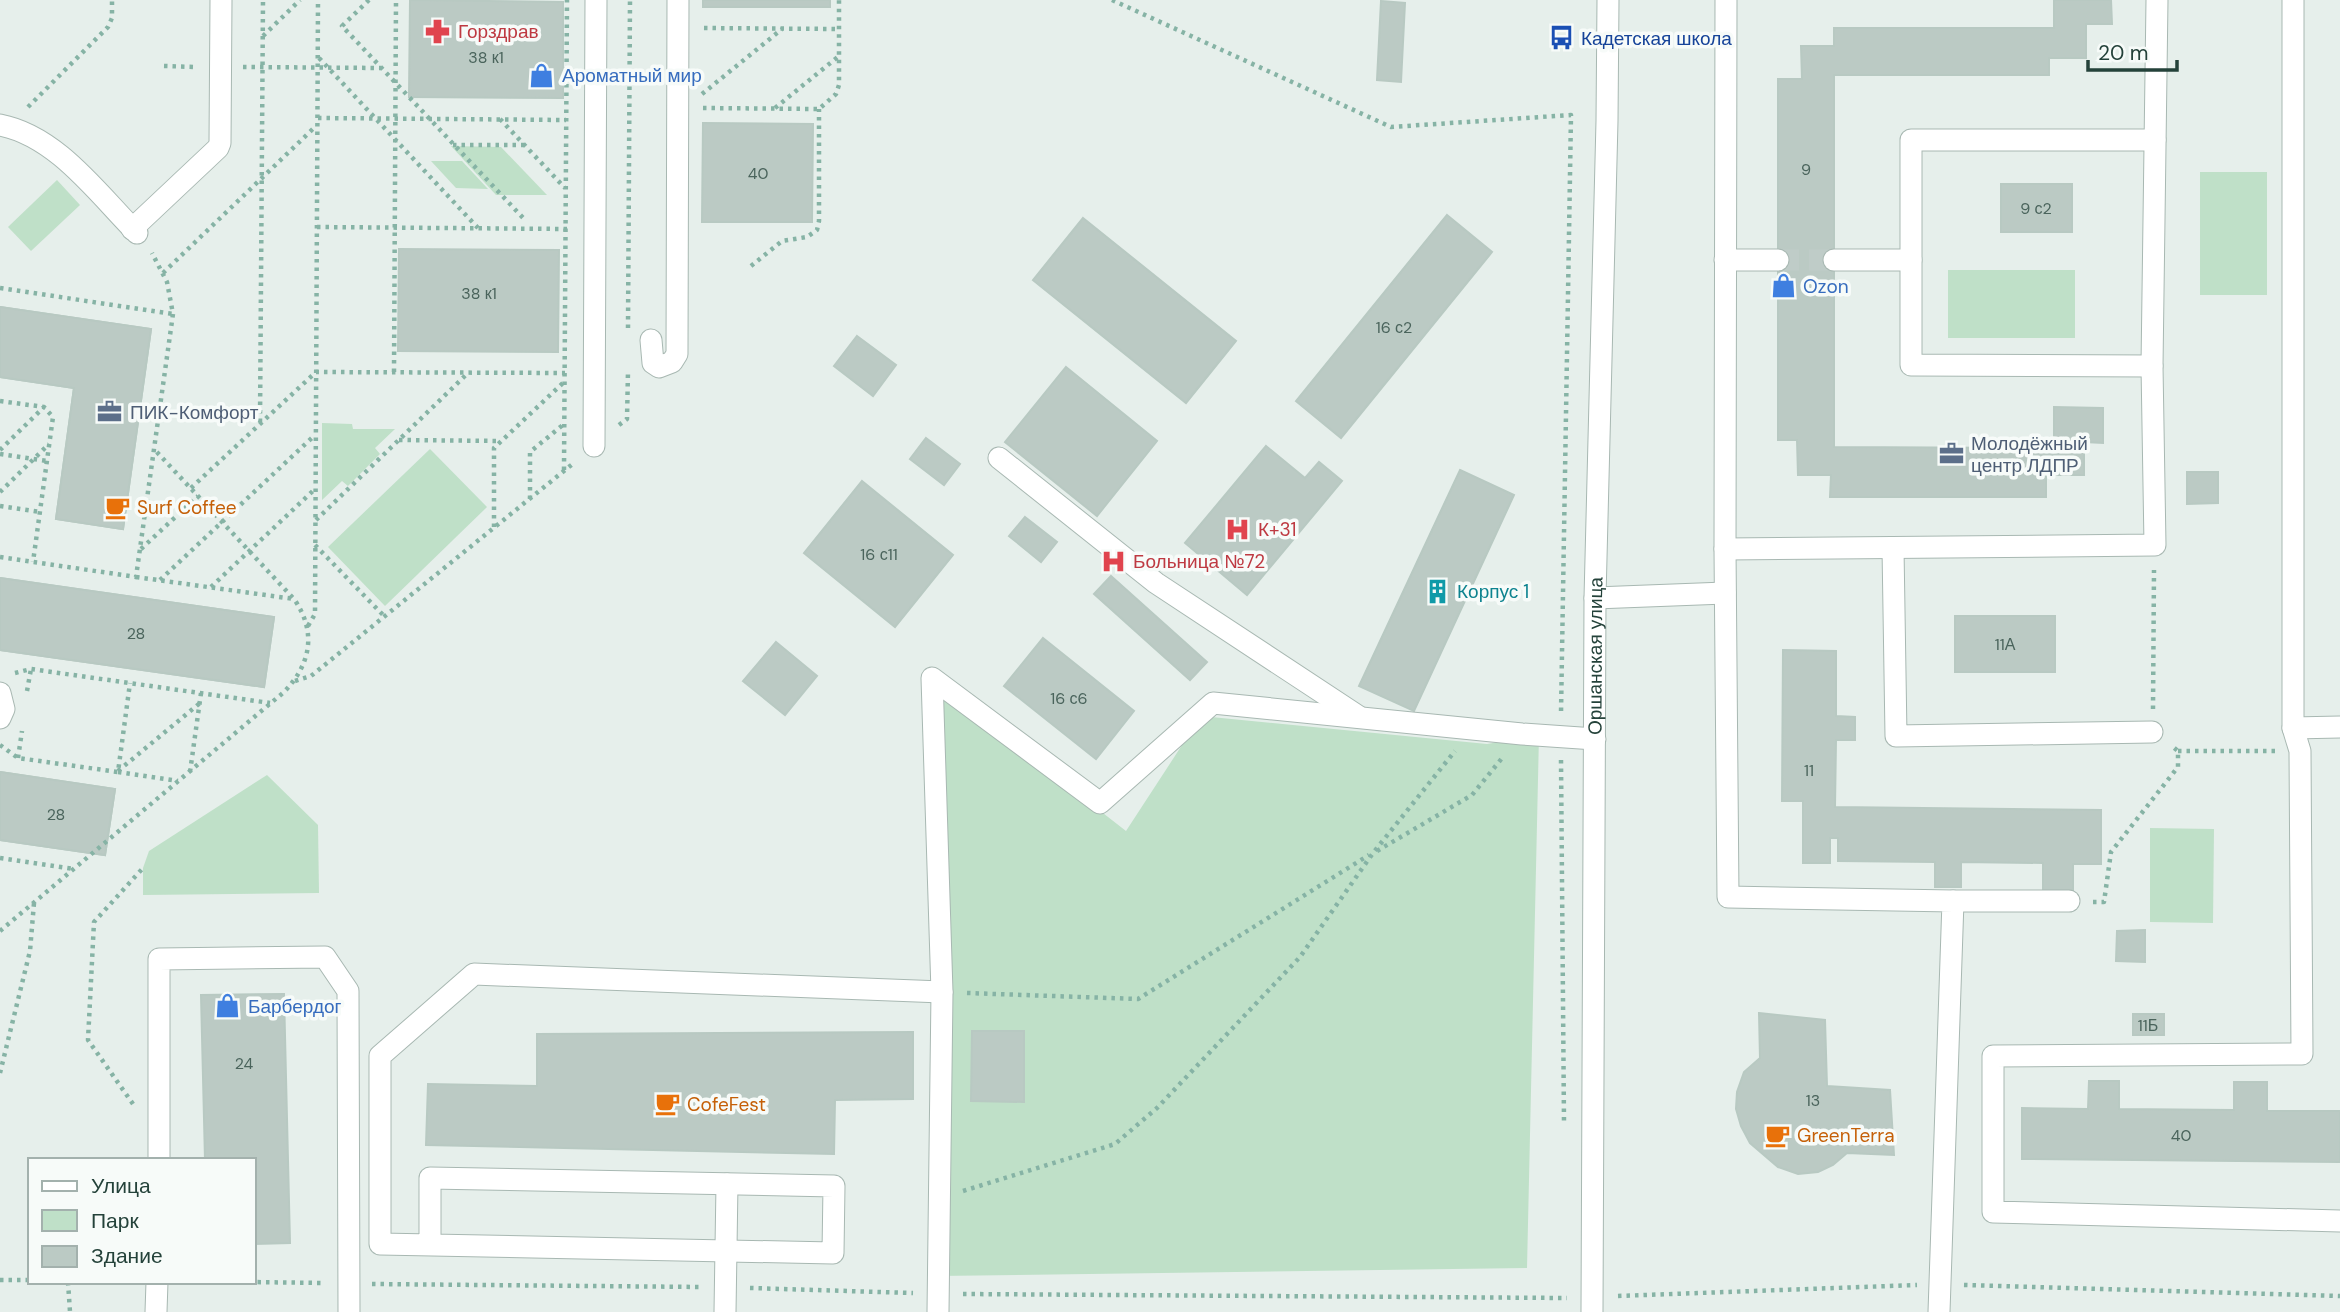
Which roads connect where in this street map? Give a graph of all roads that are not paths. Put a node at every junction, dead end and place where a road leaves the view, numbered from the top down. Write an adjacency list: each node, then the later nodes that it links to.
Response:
1 (221, 0): 8 (street)
2 (596, 0): 16 (street)
3 (678, 0): 14 (street)
4 (1608, 0): 21 (street, Оршанская улица)
5 (1726, 0): 10 (street)
6 (2157, 0): 9 (street)
7 (2293, 0): 25 (street)
8 (4, 126)
9 (2155, 141): 13 (street); 15 (street)
10 (1725, 260): 11 (street); 19 (street)
11 (1778, 260)
12 (1833, 260): 13 (street)
13 (1911, 260): 15 (street)
14 (651, 340)
15 (2152, 366): 18 (street)
16 (594, 446)
17 (999, 458): 23 (street)
18 (1893, 548): 19 (street); 27 (street)
19 (1725, 549): 20 (street)
20 (1726, 593): 21 (street); 29 (street)
21 (1595, 598): 28 (street, Оршанская улица)
22 (0, 693): 24 (street)
23 (1360, 717): 28 (street); 31 (street)
24 (0, 718)
25 (2293, 727): 26 (street); 34 (street)
26 (2340, 727)
27 (2152, 732)
28 (1595, 739): 42 (street, Оршанская улица)
29 (1953, 901): 30 (street); 43 (street)
30 (2068, 901)
31 (942, 992): 35 (street); 38 (street)
32 (159, 1158): 40 (street)
33 (727, 1184): 35 (street); 36 (street); 36 (street)
34 (2340, 1222)
35 (430, 1244): 36 (street)
36 (727, 1251): 41 (street)
37 (157, 1284): 39 (street)
38 (938, 1303)
39 (156, 1312)
40 (349, 1312)
41 (724, 1312)
42 (1592, 1312)
43 (1939, 1312)

